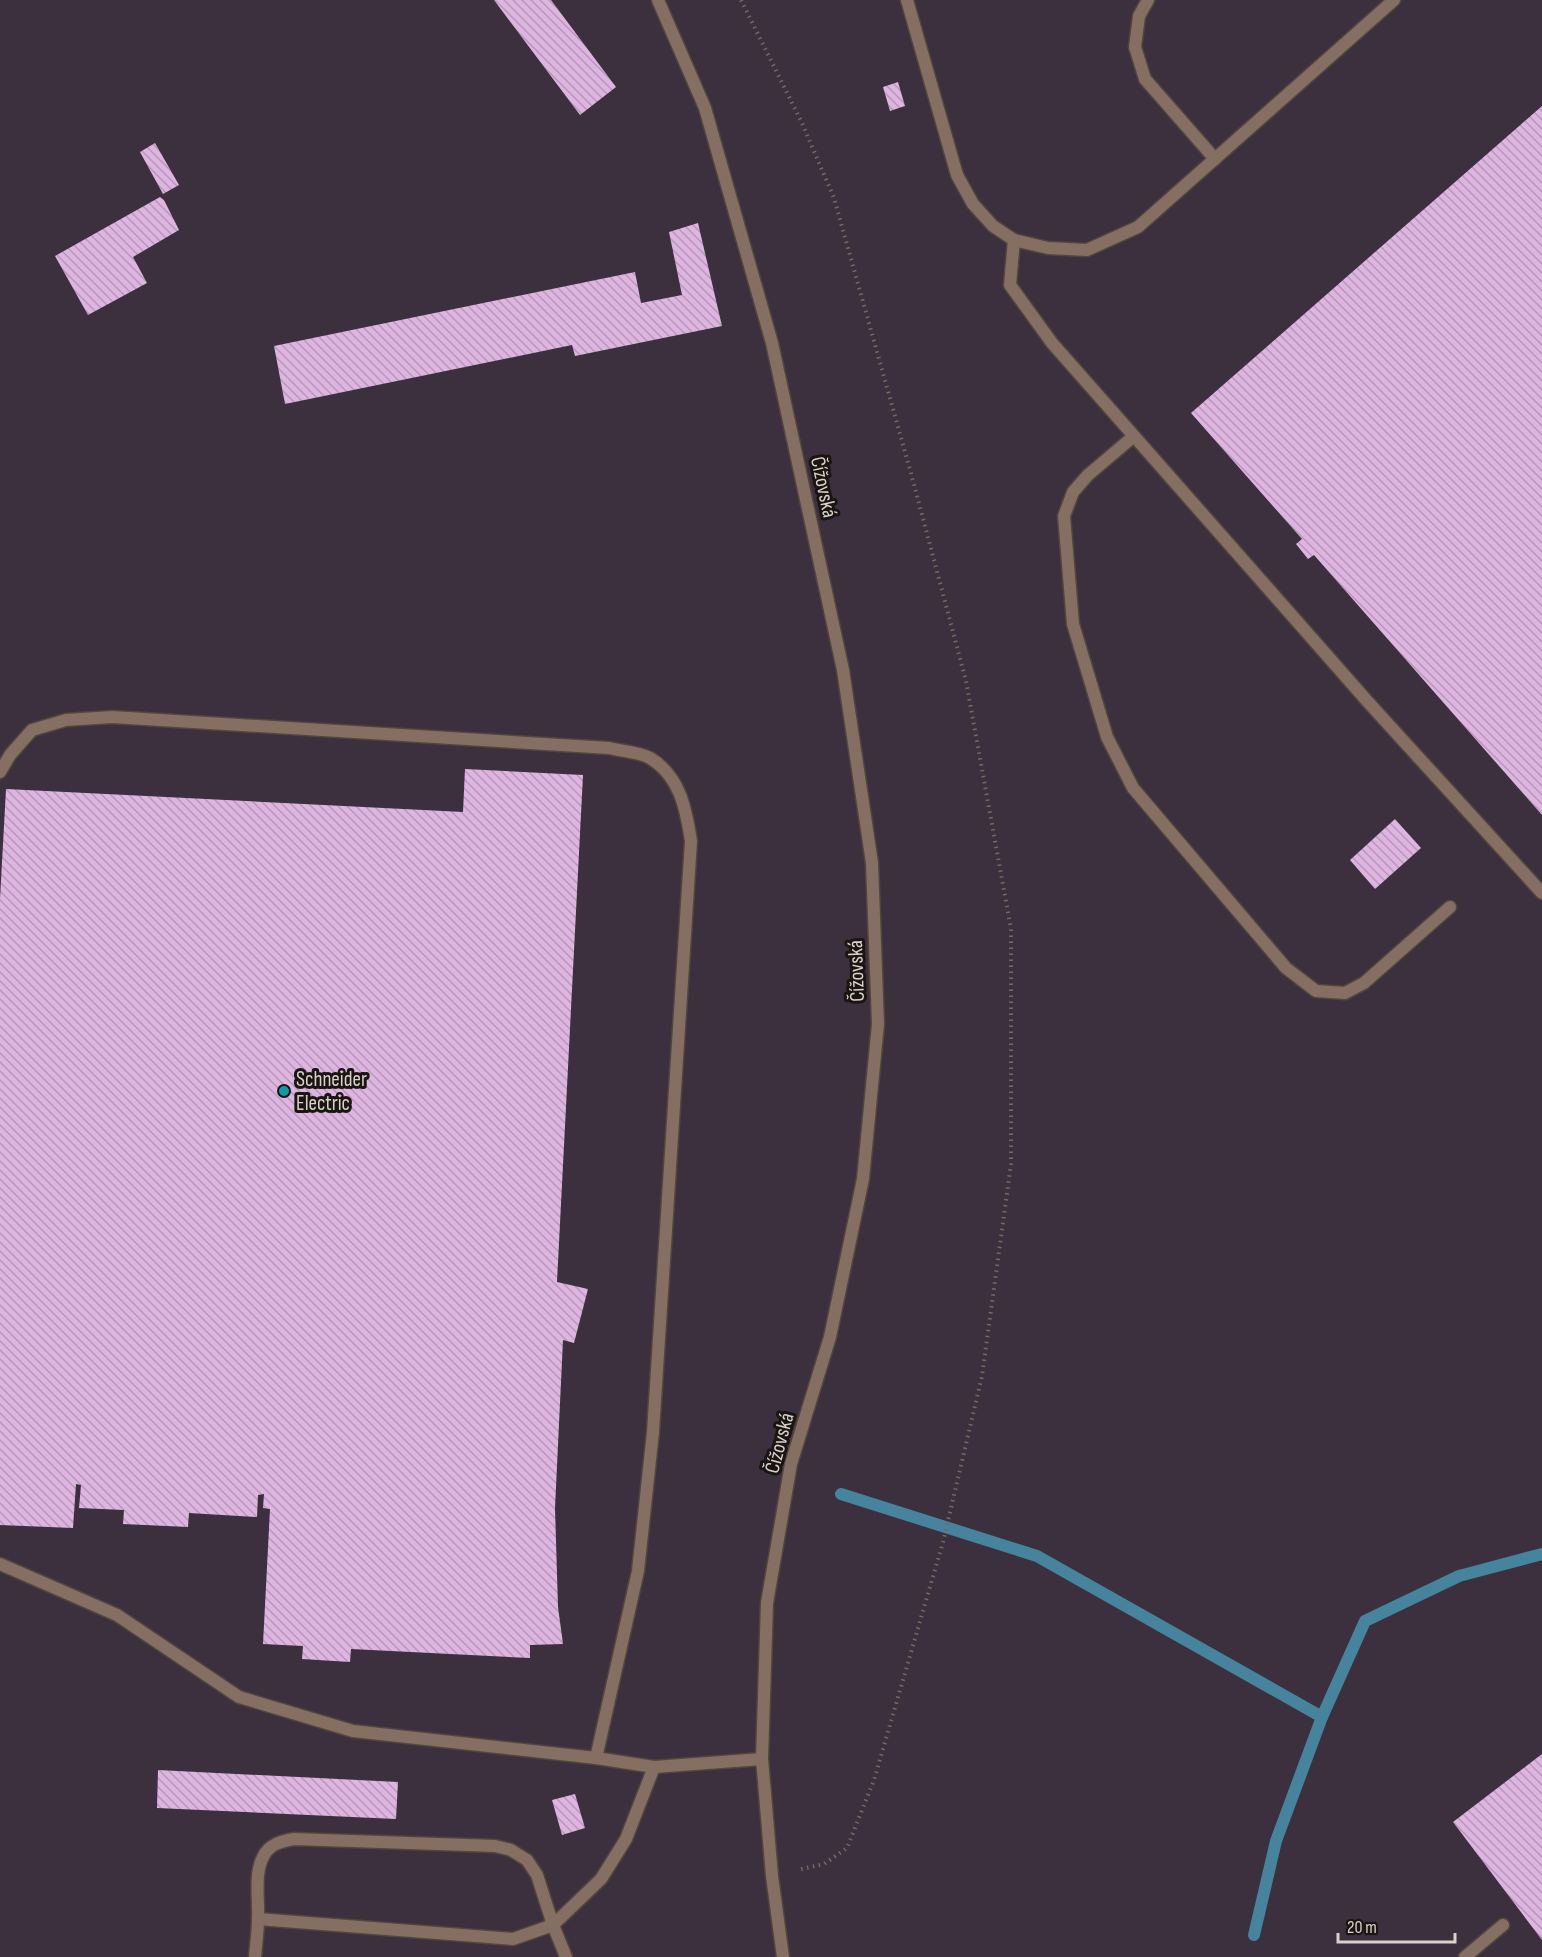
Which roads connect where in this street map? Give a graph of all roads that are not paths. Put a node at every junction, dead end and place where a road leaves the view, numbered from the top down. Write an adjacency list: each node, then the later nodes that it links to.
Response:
1 (658, 0): 13 (street, Čížovská)
2 (907, 0): 6 (street)
3 (1148, 0): 5 (street)
4 (1394, 0): 5 (street)
5 (1215, 159): 6 (street)
6 (1014, 240): 7 (street)
7 (1134, 436): 9 (street); 10 (street)
8 (0, 772): 12 (street)
9 (1542, 893)
10 (1450, 907)
11 (0, 1564): 12 (street)
12 (596, 1758): 14 (street)
13 (762, 1759): 14 (street); 20 (street, Čížovská)
14 (654, 1767): 16 (street)
15 (258, 1919): 16 (street); 16 (street); 18 (street)
16 (553, 1925): 19 (street)
17 (1503, 1925): 21 (street)
18 (255, 1957)
19 (566, 1957)
20 (783, 1957)
21 (1465, 1957)

